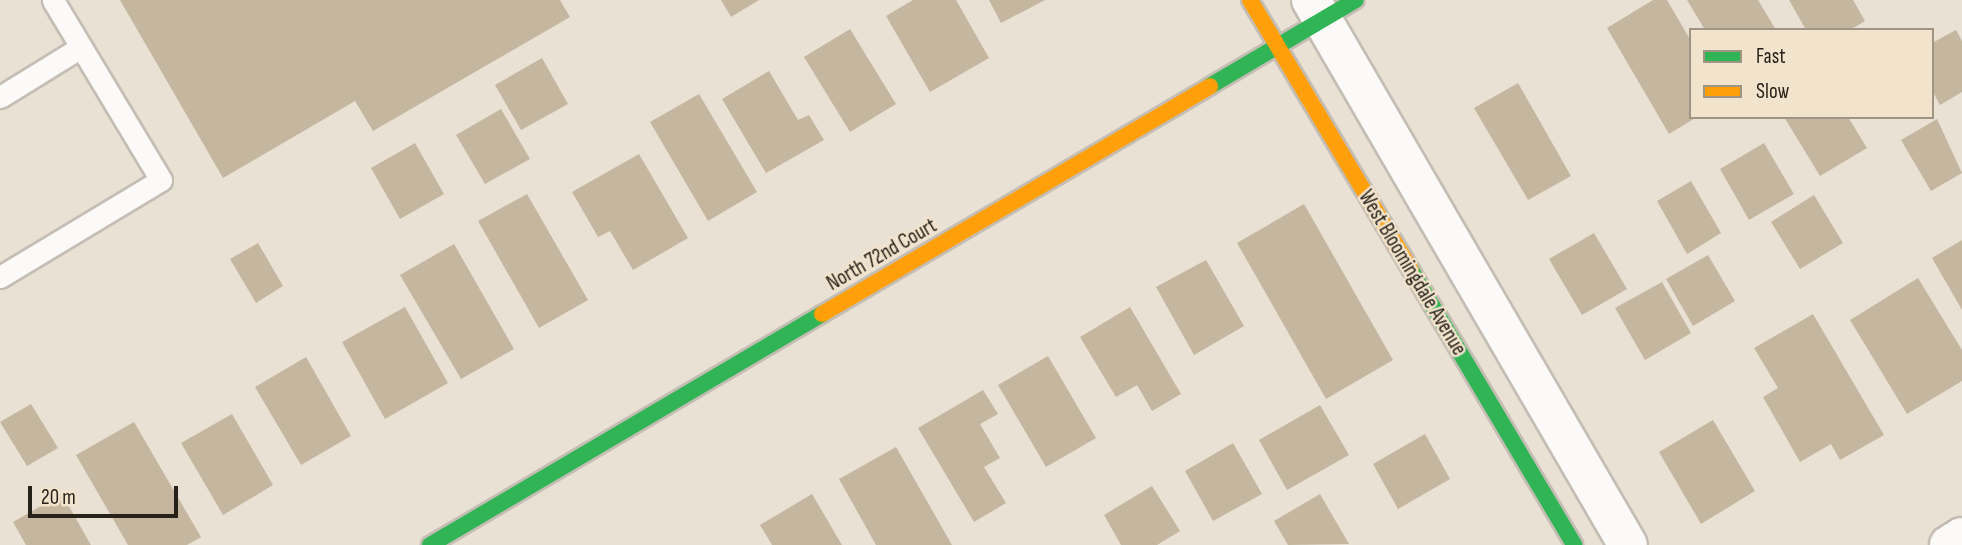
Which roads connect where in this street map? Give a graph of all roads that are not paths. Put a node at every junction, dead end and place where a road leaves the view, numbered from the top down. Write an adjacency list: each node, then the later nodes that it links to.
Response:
1 (53, 0): 5 (lane)
2 (1250, 0): 6 (street, West Bloomingdale Avenue)
3 (1356, 0): 4 (street, North 72nd Court)
4 (1317, 10): 6 (street, North 72nd Court); 12 (street)
5 (81, 47): 7 (lane); 8 (lane)
6 (1278, 47): 10 (street, North 72nd Court); 11 (street, West Bloomingdale Avenue)
7 (0, 97)
8 (0, 277)
9 (1962, 537): 13 (street)
10 (430, 545)
11 (1574, 545)
12 (1628, 545)
13 (1949, 545)

